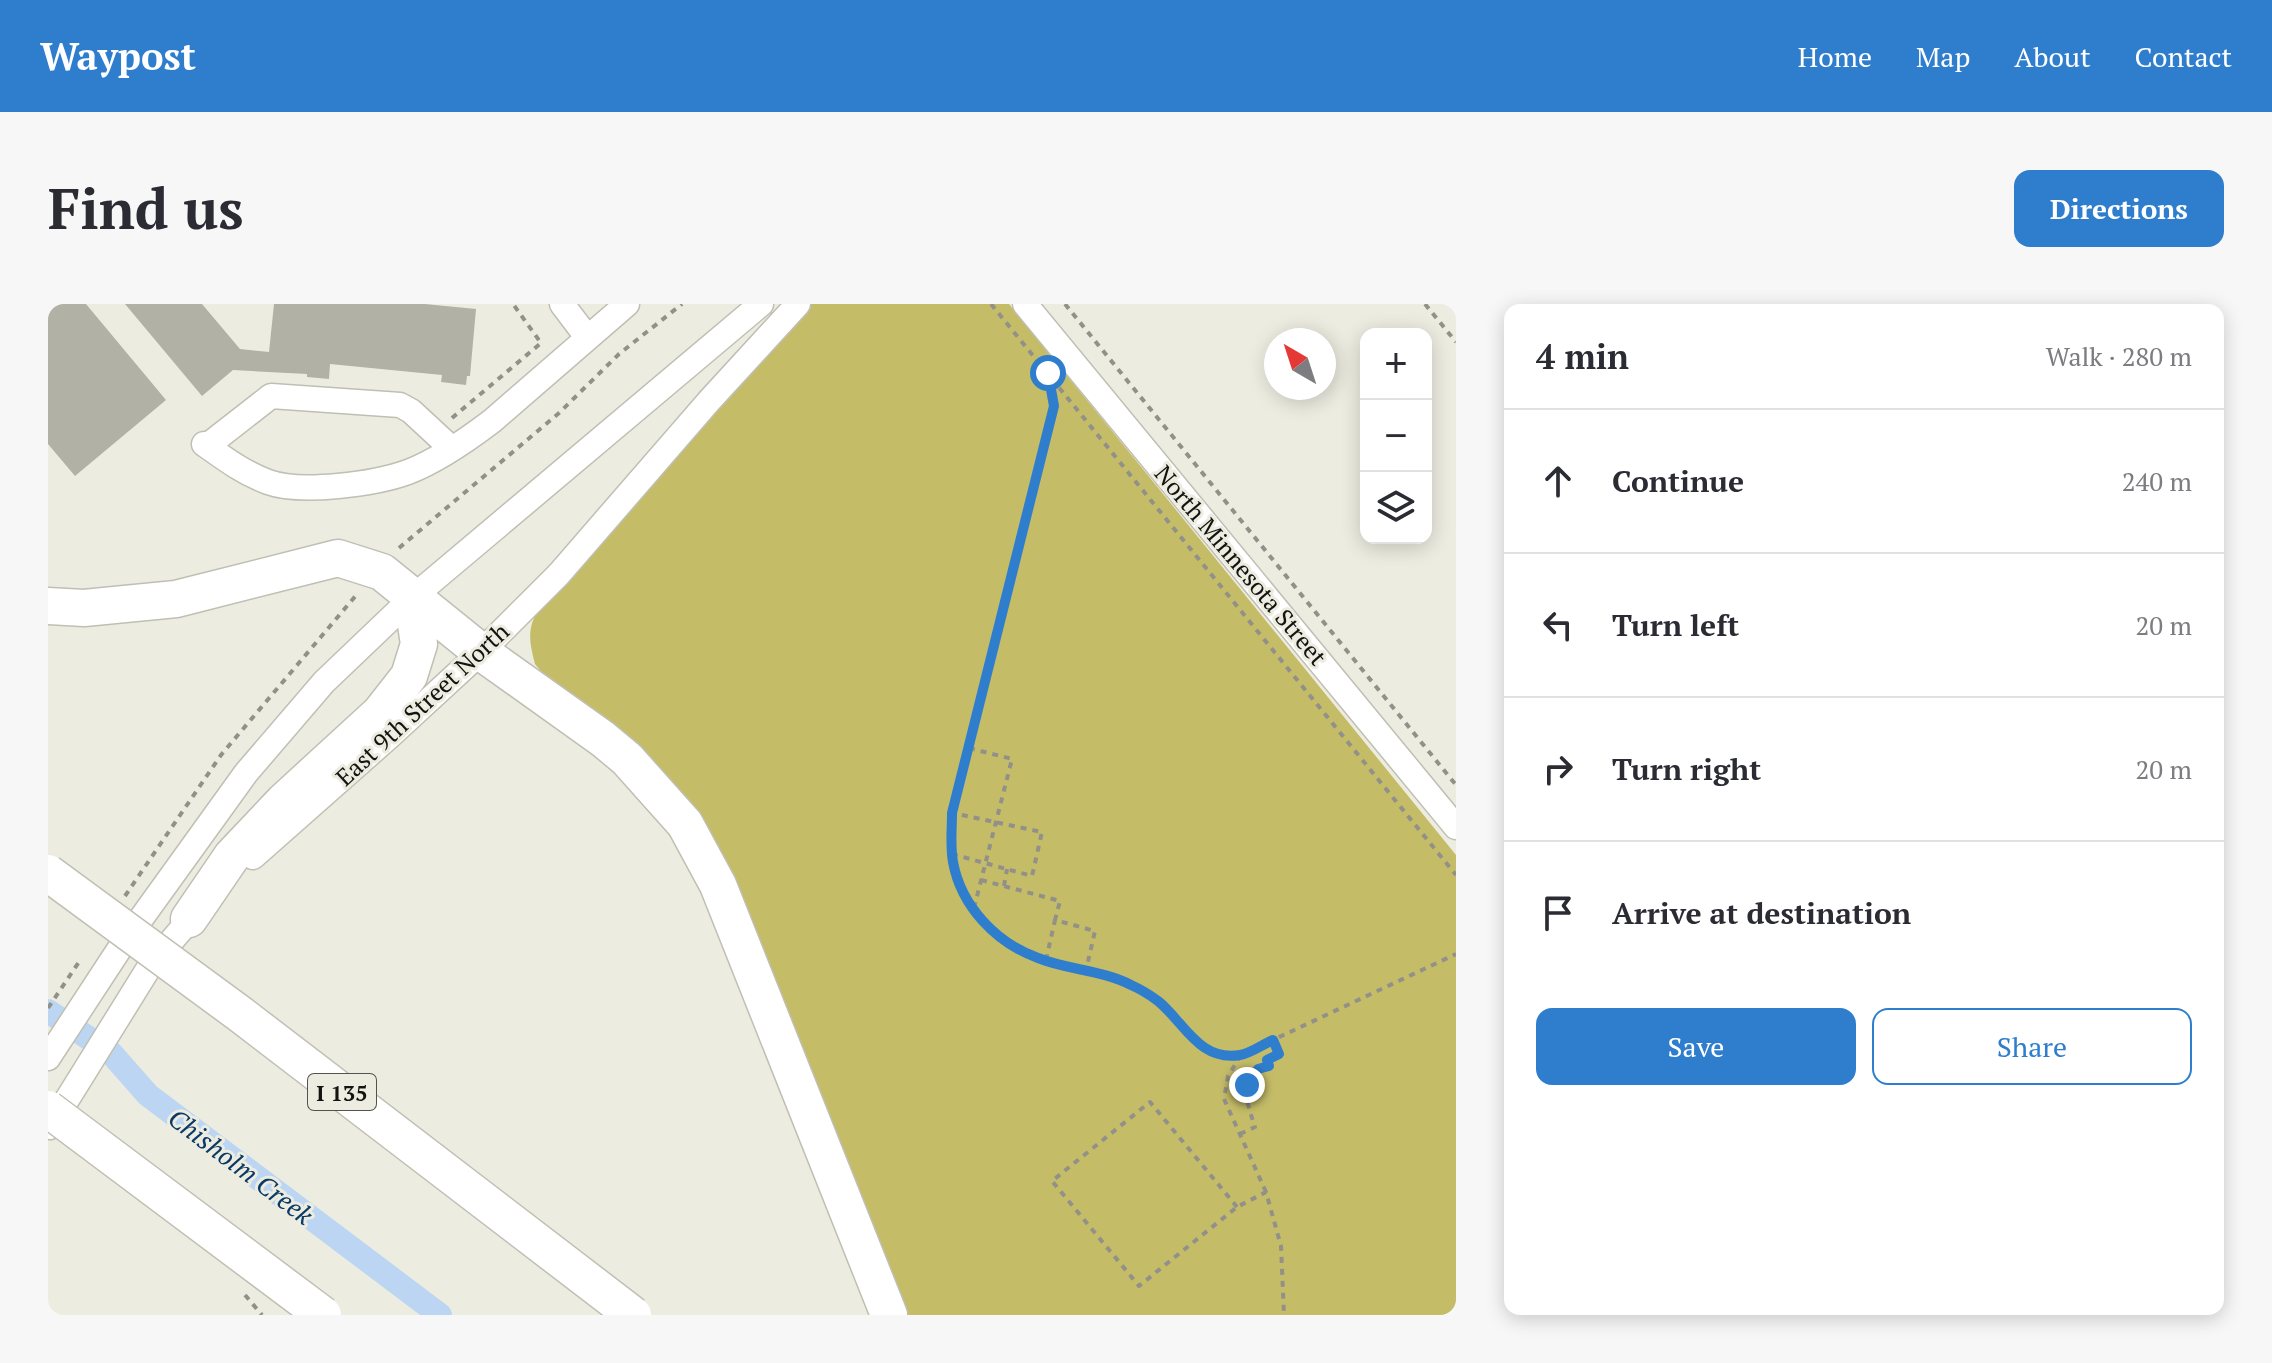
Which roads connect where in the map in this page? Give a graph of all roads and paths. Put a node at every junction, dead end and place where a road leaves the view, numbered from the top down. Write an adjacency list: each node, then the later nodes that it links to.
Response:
1 (513, 304): 13 (path)
2 (562, 304): 10 (street)
3 (627, 304): 10 (street)
4 (761, 304): 15 (street)
5 (798, 304): 17 (street, East 9th Street North)
6 (991, 304): 12 (path)
7 (1025, 304): 22 (street, North Minnesota Street)
8 (1065, 304): 19 (path)
9 (1425, 304): 11 (path)
10 (587, 337): 14 (street)
11 (1456, 342)
12 (1048, 373): 18 (path); 27 (path)
13 (450, 420)
14 (451, 448): 14 (street)
15 (412, 598): 16 (highway); 17 (highway); 31 (highway); 40 (street)
16 (48, 606)
17 (481, 652): 31 (street, East 9th Street North); 47 (highway)
18 (969, 748): 20 (path); 21 (path)
19 (1456, 785)
20 (952, 813): 21 (path); 23 (path)
21 (996, 822): 24 (path); 25 (path)
22 (1456, 827)
23 (952, 854): 24 (path); 30 (path)
24 (986, 863): 25 (path); 28 (path)
25 (1007, 869): 29 (path)
26 (48, 873): 46 (highway, I 135, bridge)
27 (1456, 875)
28 (981, 880): 29 (path); 30 (path)
29 (1004, 886): 32 (path)
30 (974, 910): 34 (path)
31 (189, 919): 41 (street, East 9th Street North)
32 (1055, 920): 34 (path); 36 (path)
33 (1456, 954): 38 (path)
34 (1046, 960): 36 (path)
35 (76, 968): 37 (path)
36 (1086, 970): 39 (path)
37 (48, 1008)
38 (1273, 1040): 39 (path); 42 (path)
39 (1241, 1055): 42 (path)
40 (48, 1058)
41 (51, 1117): 45 (highway, bridge)
42 (1239, 1134): 43 (path)
43 (1266, 1192): 44 (path); 48 (path)
44 (1237, 1207): 44 (path)
45 (323, 1315)
46 (633, 1315)
47 (889, 1315)
48 (1284, 1315)

